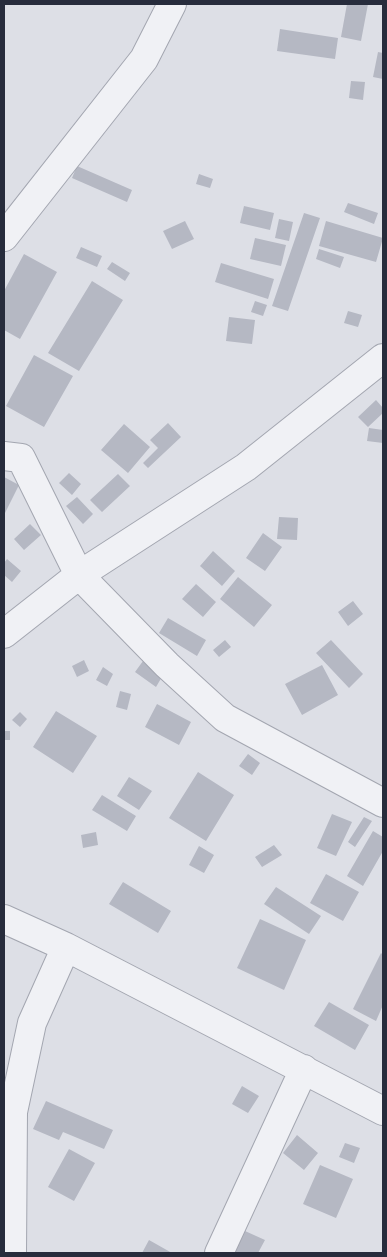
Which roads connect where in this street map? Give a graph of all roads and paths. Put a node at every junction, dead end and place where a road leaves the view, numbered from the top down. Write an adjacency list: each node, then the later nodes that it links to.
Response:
1 (172, 4): 2 (street)
2 (4, 237)
3 (383, 358): 5 (street)
4 (4, 456): 5 (street)
5 (79, 575): 6 (street); 7 (street)
6 (4, 634)
7 (383, 804)
8 (4, 919): 9 (street)
9 (66, 947): 10 (street); 12 (street)
10 (304, 1069): 11 (street); 13 (street)
11 (383, 1111)
12 (12, 1253)
13 (219, 1253)

